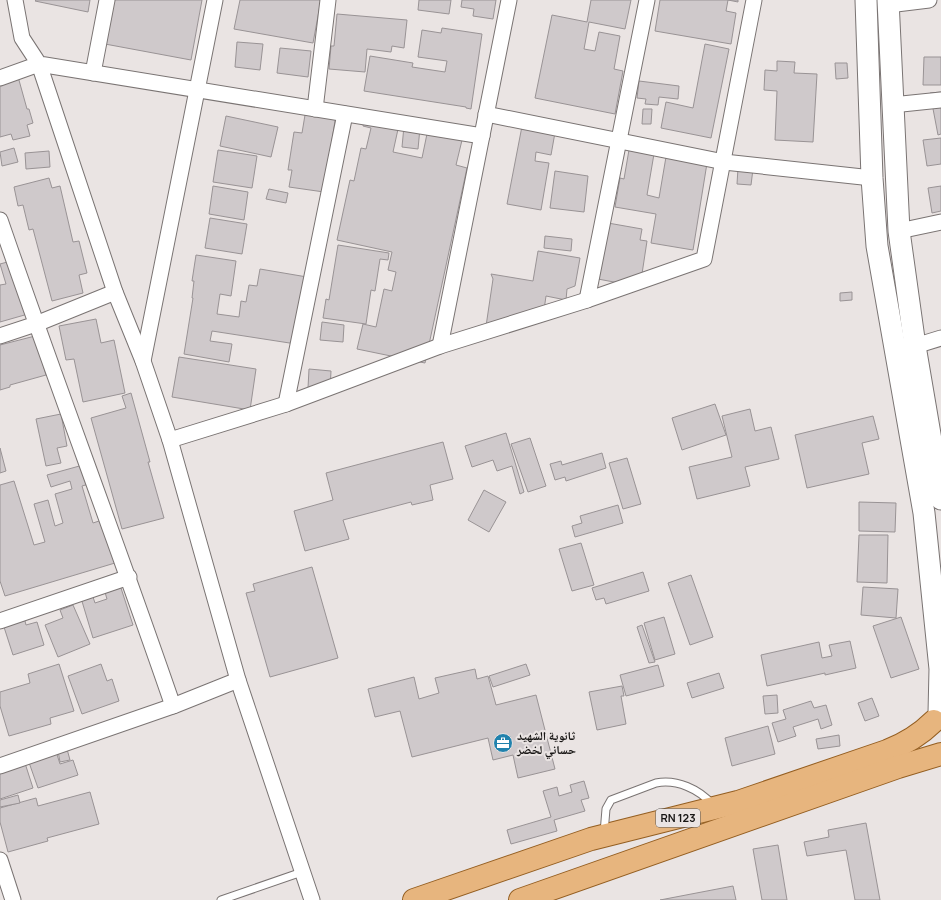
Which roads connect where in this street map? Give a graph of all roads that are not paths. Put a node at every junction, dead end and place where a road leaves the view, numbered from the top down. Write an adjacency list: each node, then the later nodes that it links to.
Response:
1 (15, 0): 11 (street)
2 (107, 0): 12 (street)
3 (215, 0): 14 (street)
4 (328, 0): 17 (street)
5 (509, 0): 19 (street)
6 (647, 0): 21 (street)
7 (754, 0): 22 (street)
8 (929, 0): 9 (street)
9 (888, 2): 10 (main road); 16 (main road)
10 (866, 3): 23 (main road)
11 (39, 64): 12 (street); 13 (street); 27 (street)
12 (93, 73): 14 (street)
13 (0, 78)
14 (197, 90): 17 (street); 34 (street)
15 (941, 100): 16 (street)
16 (892, 105): 26 (main road)
17 (315, 109): 18 (street)
18 (345, 114): 20 (street); 35 (street)
19 (486, 114): 20 (street); 21 (street)
20 (482, 136): 32 (street)
21 (619, 140): 22 (street); 28 (street)
22 (724, 162): 23 (street); 28 (street)
23 (872, 178): 43 (main road)
24 (0, 220): 29 (street)
25 (941, 222): 26 (street)
26 (899, 230): 33 (main road)
27 (115, 292): 29 (street); 34 (street)
28 (587, 300): 32 (street)
29 (36, 324): 30 (street); 39 (street)
30 (0, 336)
31 (941, 338): 33 (street)
32 (440, 346): 35 (street)
33 (915, 346): 37 (main road)
34 (143, 361): 36 (street)
35 (286, 404): 36 (street)
36 (170, 440): 41 (street)
37 (937, 451): 38 (main road)
38 (941, 499)
39 (129, 577): 40 (street); 42 (street)
40 (0, 621)
41 (238, 680): 42 (street); 49 (street)
42 (174, 706): 45 (street)
43 (938, 715): 44 (main road); 46 (main road, RN 123)
44 (941, 754): 46 (main road, RN 123)
45 (0, 766)
46 (720, 819): 47 (main road, RN 123); 47 (lane); 54 (main road, RN 123)
47 (604, 835): 53 (main road, RN 123)
48 (0, 860): 51 (street)
49 (302, 872): 50 (street); 52 (lane)
50 (309, 899)
51 (13, 900)
52 (221, 900)
53 (414, 900)
54 (520, 900)

